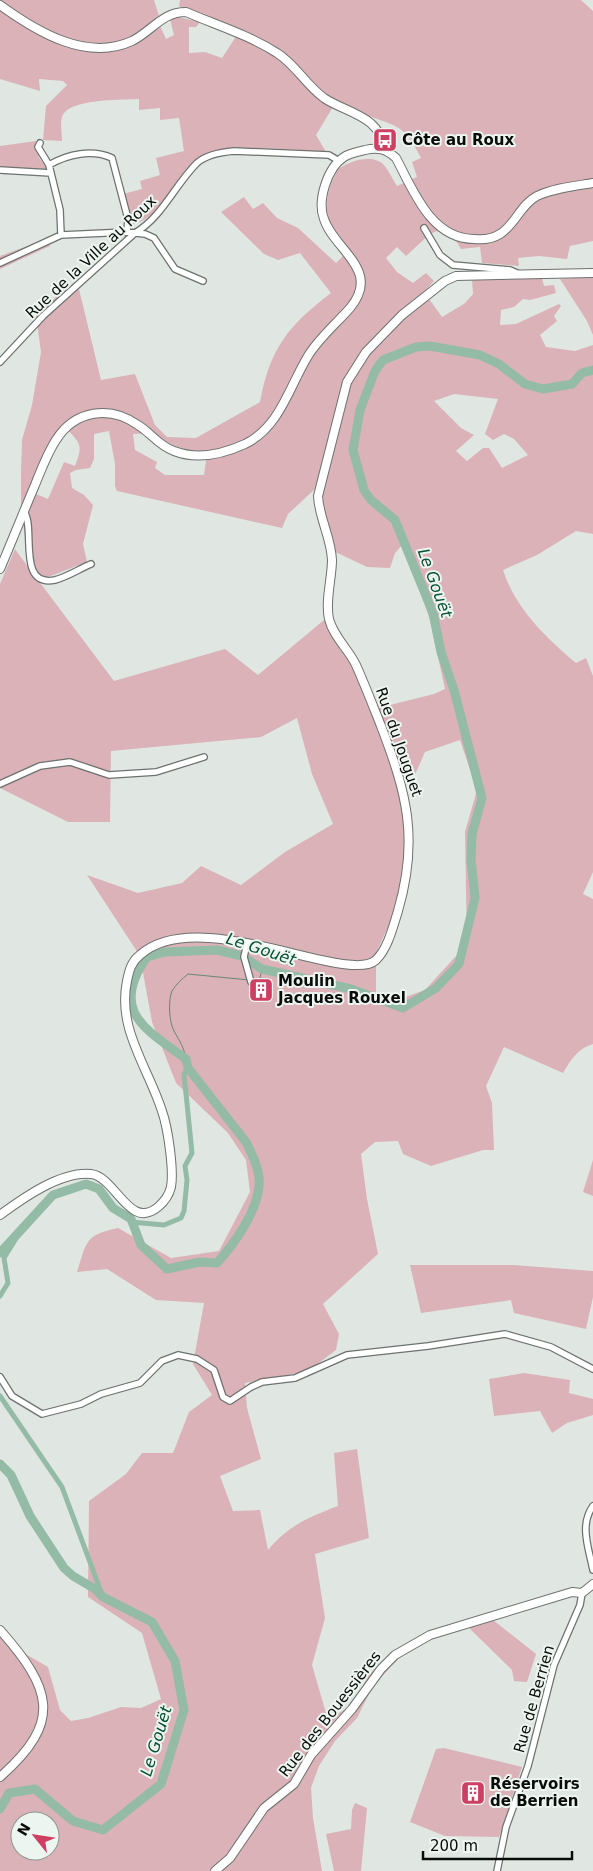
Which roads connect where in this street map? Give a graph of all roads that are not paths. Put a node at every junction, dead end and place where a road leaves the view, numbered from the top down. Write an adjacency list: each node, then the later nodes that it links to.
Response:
1 (0, 5): 3 (street)
2 (40, 142): 5 (street)
3 (383, 149): 4 (street); 8 (street)
4 (339, 161): 11 (street, Rue de la Ville au Roux); 18 (street)
5 (49, 165): 7 (street); 10 (street)
6 (0, 170): 7 (street)
7 (51, 173): 12 (street)
8 (593, 183)
9 (424, 228): 15 (street)
10 (127, 232): 11 (street); 12 (street)
11 (135, 233): 16 (street); 17 (street, Rue de la Ville au Roux)
12 (61, 235): 13 (street)
13 (0, 263)
14 (593, 273): 15 (street, Rue du Jouguet)
15 (518, 276): 23 (street, Rue du Jouguet)
16 (204, 281)
17 (0, 362)
18 (24, 512): 19 (street); 20 (street)
19 (91, 564)
20 (0, 569)
21 (204, 757): 22 (street)
22 (0, 784)
23 (247, 946): 24 (street); 25 (street, Rue du Jouguet)
24 (250, 980)
25 (0, 1215)
26 (593, 1369): 27 (street)
27 (0, 1377)
28 (593, 1506): 29 (street)
29 (593, 1570)
30 (593, 1584): 31 (street)
31 (582, 1593): 34 (street, Rue des Bouessières); 35 (street, Rue de Berrien)
32 (0, 1630): 33 (street)
33 (0, 1777)
34 (215, 1871)
35 (497, 1871)

